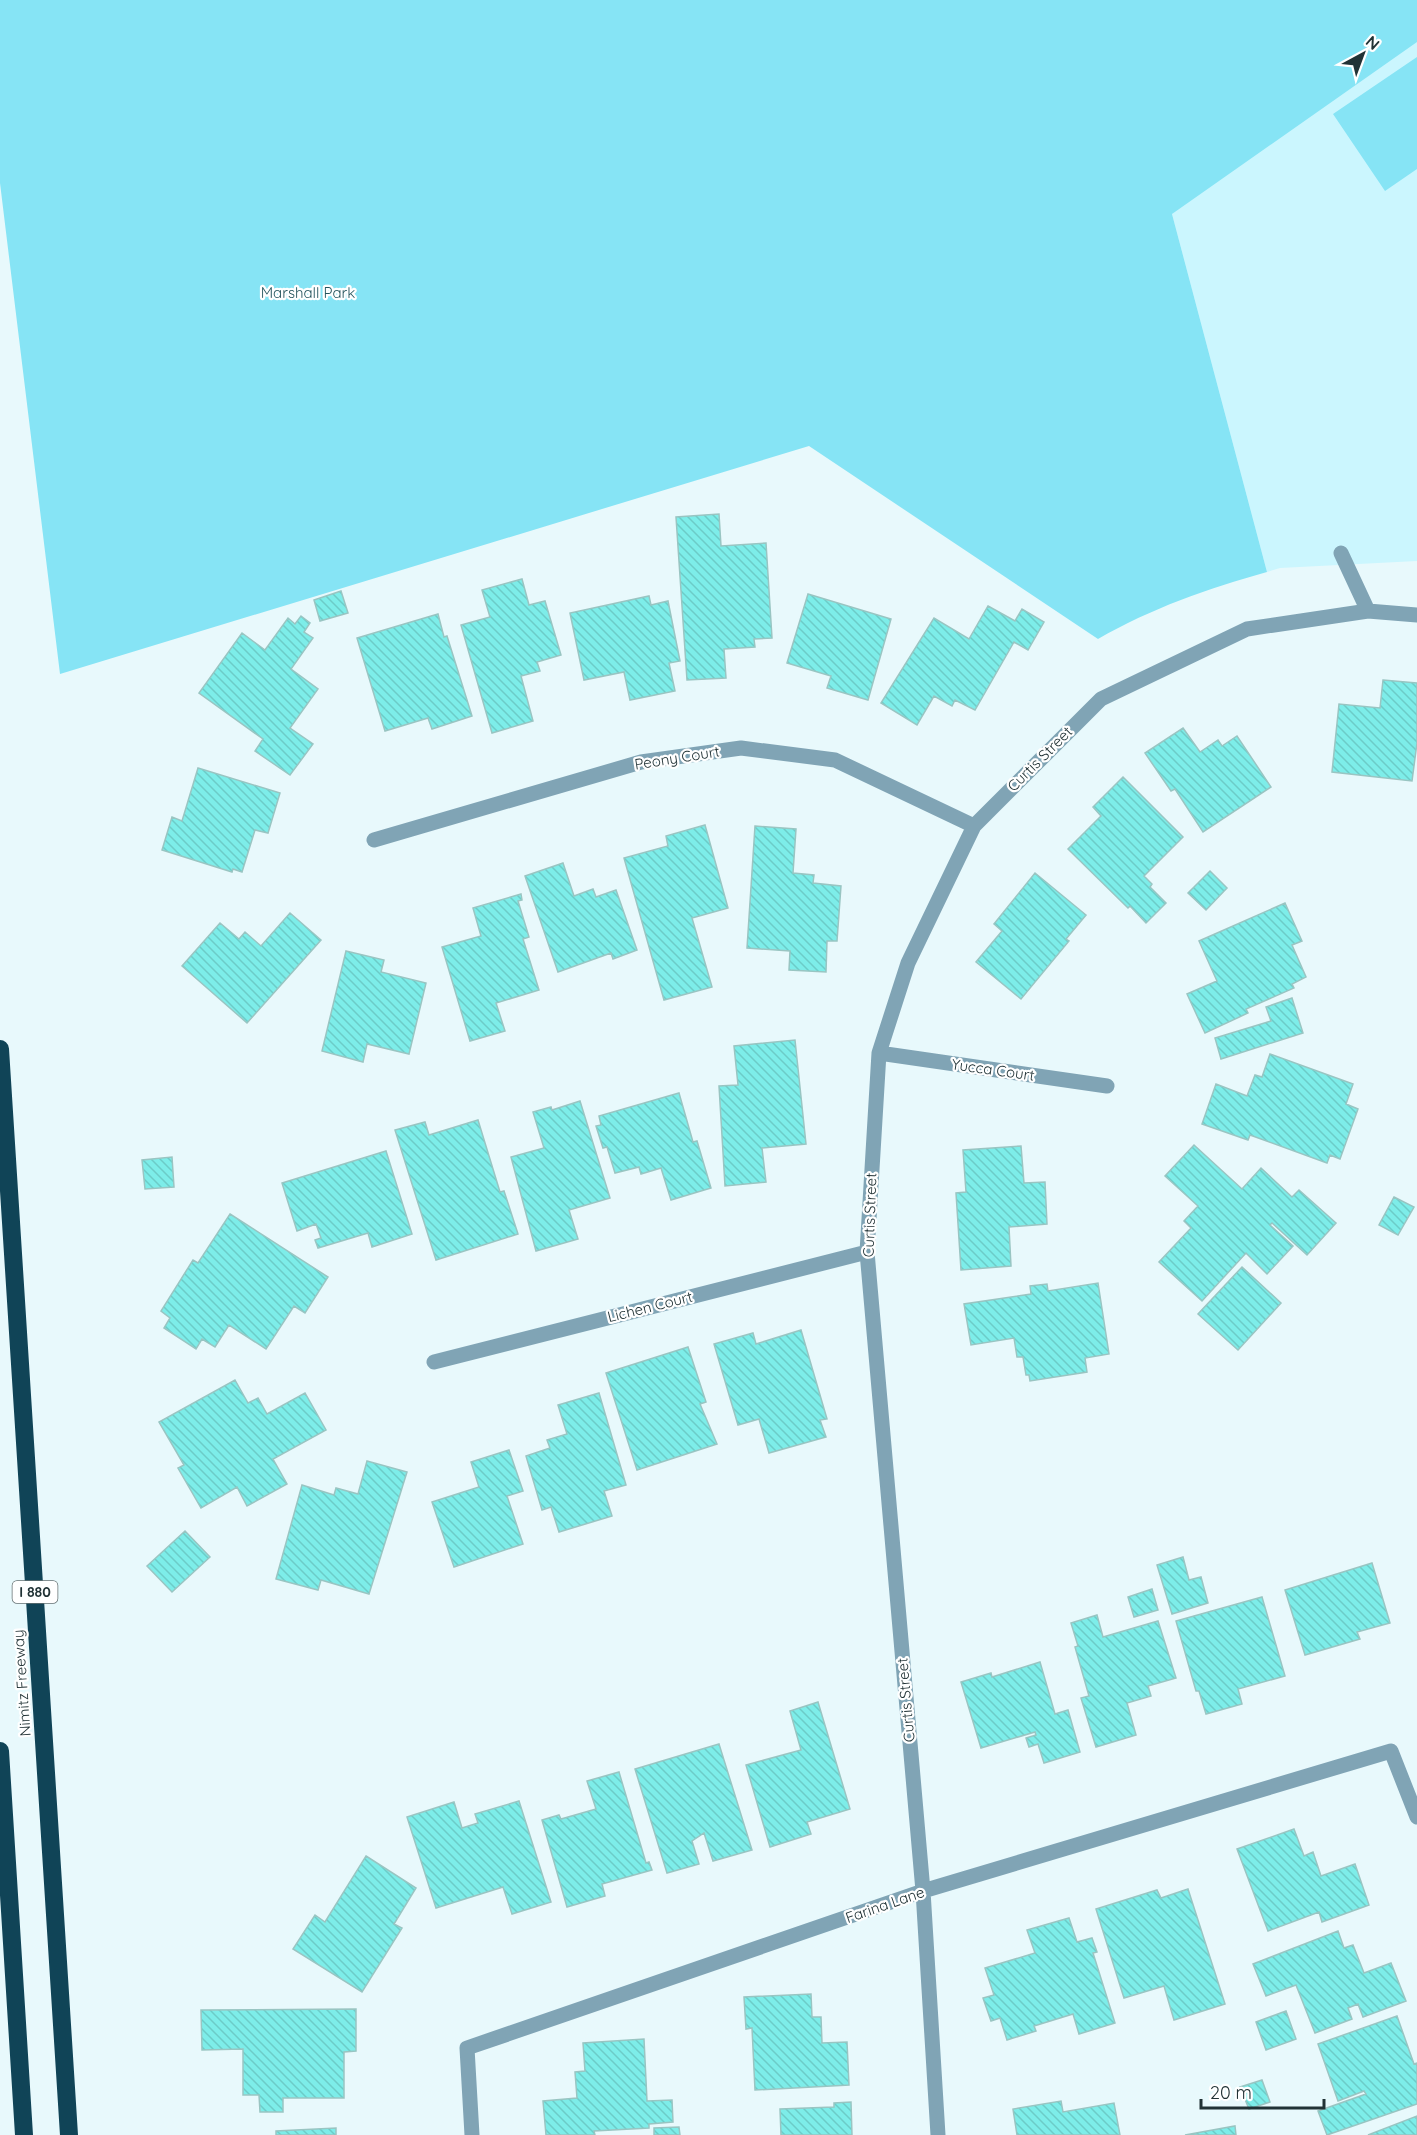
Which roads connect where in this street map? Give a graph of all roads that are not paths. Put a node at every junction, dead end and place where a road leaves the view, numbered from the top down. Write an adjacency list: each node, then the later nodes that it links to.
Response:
1 (1341, 553): 2 (street)
2 (1368, 611): 3 (street, Curtis Street); 4 (street, Curtis Street)
3 (1417, 615)
4 (974, 826): 5 (street, Peony Court); 7 (street, Curtis Street)
5 (374, 840)
6 (0, 1049): 15 (highway, Nimitz Freeway / I 880)
7 (879, 1053): 8 (street, Yucca Court); 9 (street, Curtis Street)
8 (1107, 1086)
9 (867, 1252): 10 (street, Lichen Court); 13 (street, Curtis Street)
10 (434, 1362)
11 (0, 1751): 14 (highway)
12 (1417, 1817): 13 (street, Farina Lane)
13 (923, 1892): 16 (street, Farina Lane); 17 (street, Curtis Street)
14 (24, 2135)
15 (69, 2135)
16 (472, 2135)
17 (938, 2135)

